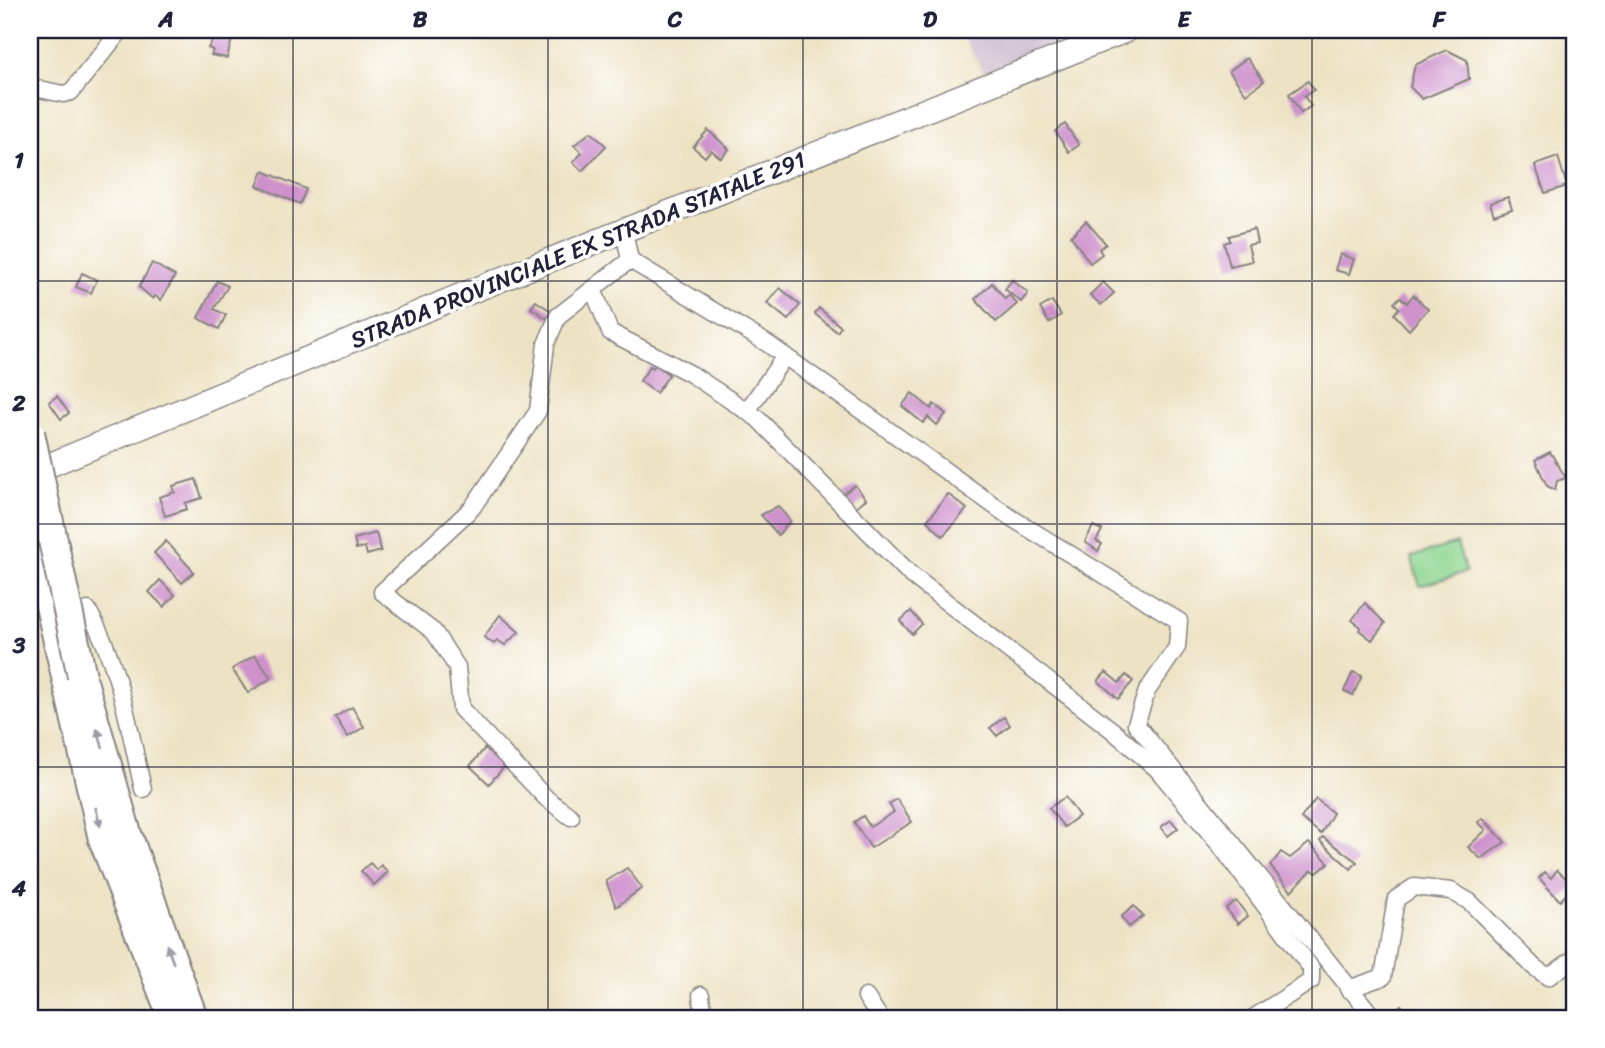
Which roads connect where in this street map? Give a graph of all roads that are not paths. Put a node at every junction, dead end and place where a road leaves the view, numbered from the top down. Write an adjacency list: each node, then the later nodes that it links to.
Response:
1 (121, 30): 3 (street)
2 (1127, 30): 4 (street, STRADA PROVINCIALE EX STRADA STATALE 291)
3 (30, 87)
4 (624, 231): 5 (street); 10 (street, STRADA PROVINCIALE EX STRADA STATALE 291)
5 (630, 260): 6 (street); 7 (street)
6 (593, 289): 8 (street); 15 (street)
7 (785, 356): 8 (street); 17 (street)
8 (747, 411): 24 (street)
9 (30, 433): 13 (highway, bridge)
10 (30, 473)
11 (30, 518): 13 (highway)
12 (88, 610): 14 (street)
13 (73, 677): 20 (highway, one-way to 20); 21 (highway, one-way to 13)
14 (143, 789)
15 (571, 817)
16 (1575, 958): 17 (street)
17 (1348, 989): 25 (street)
18 (701, 995): 22 (street)
19 (866, 997): 23 (street)
20 (173, 1018)
21 (193, 1018)
22 (704, 1018)
23 (880, 1018)
24 (1253, 1018)
25 (1374, 1018)

